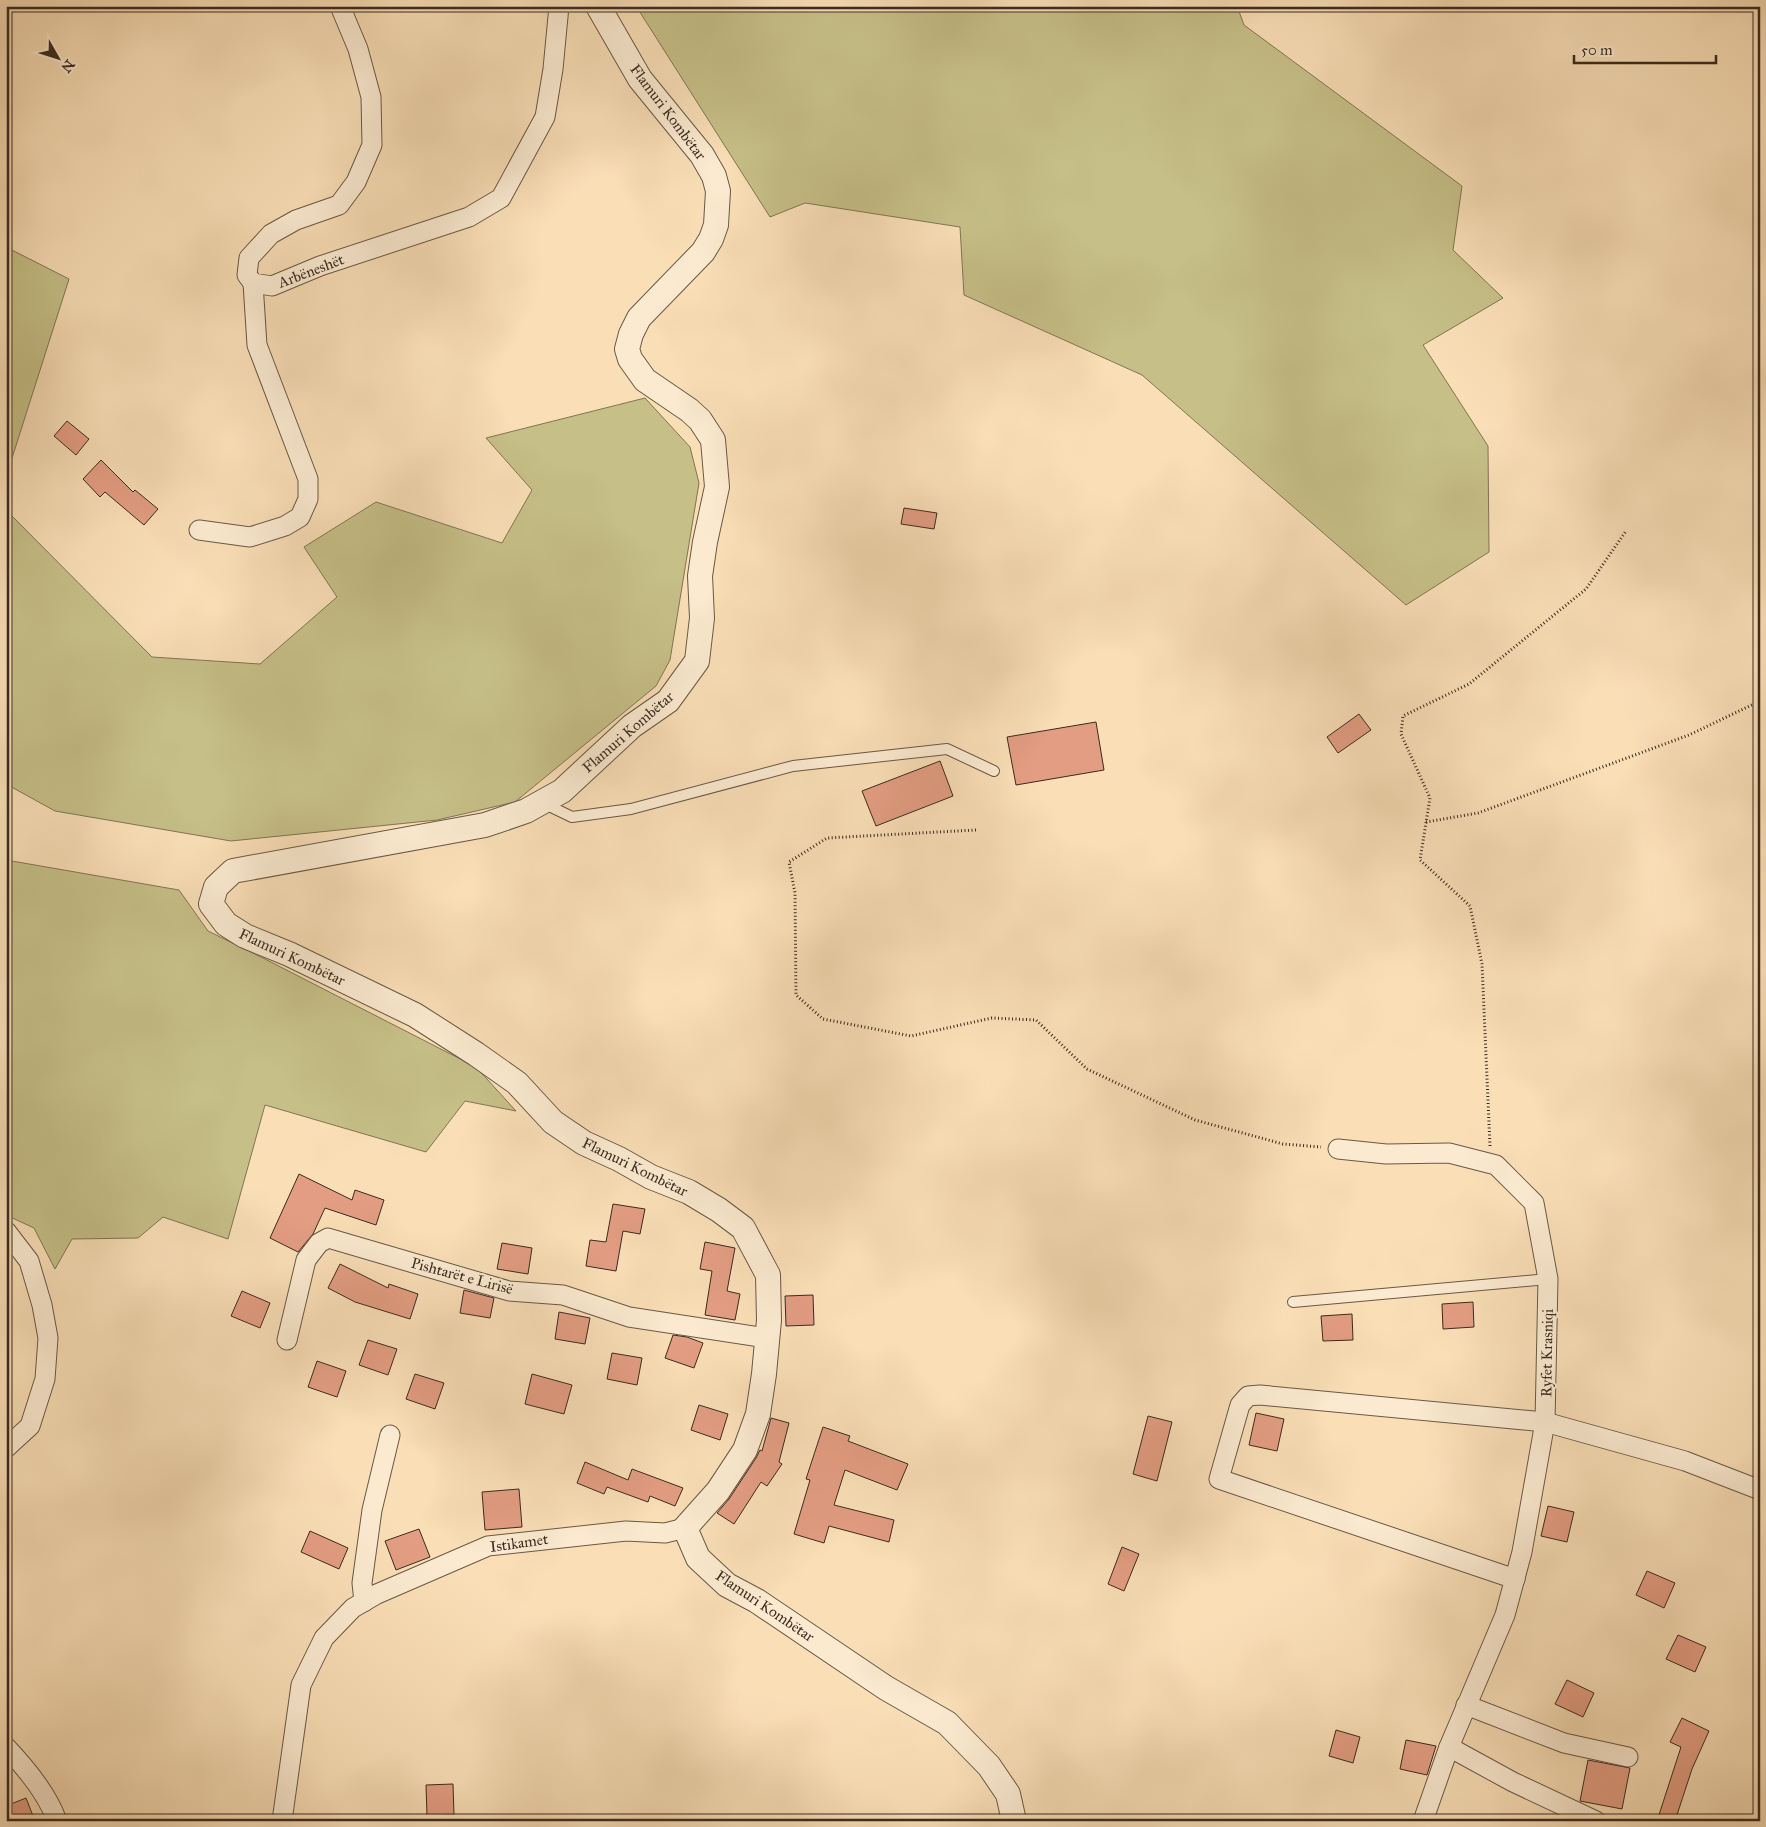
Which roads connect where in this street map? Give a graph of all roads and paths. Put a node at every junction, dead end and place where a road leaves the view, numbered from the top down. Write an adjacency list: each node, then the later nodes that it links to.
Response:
1 (340, 6): 4 (street)
2 (559, 6): 4 (street, Arbëneshët)
3 (598, 6): 9 (street, Flamuri Kombëtar)
4 (253, 283): 5 (street)
5 (199, 530)
6 (1626, 531): 10 (path)
7 (1760, 701): 10 (path)
8 (994, 771): 9 (lane)
9 (542, 802): 17 (street, Flamuri Kombëtar)
10 (1426, 822): 13 (path)
11 (976, 830): 12 (path)
12 (1338, 1149): 13 (street, Ryfet Krasniqi)
13 (1490, 1164): 15 (street, Ryfet Krasniqi)
14 (6, 1231): 21 (street)
15 (1548, 1279): 16 (lane); 19 (street, Ryfet Krasniqi)
16 (1293, 1302)
17 (767, 1338): 18 (street, Pishtarët e Lirisë); 23 (street, Flamuri Kombëtar)
18 (287, 1340)
19 (1545, 1422): 22 (street); 24 (street, Ryfet Krasniqi); 24 (street)
20 (390, 1435): 25 (street)
21 (6, 1448)
22 (1760, 1490)
23 (686, 1528): 25 (street, Istikamet); 32 (street, Flamuri Kombëtar)
24 (1515, 1579): 26 (street, Ryfet Krasniqi)
25 (364, 1602): 31 (street, Istikamet)
26 (1466, 1705): 28 (street, Ryfet Krasniqi); 29 (street)
27 (6, 1747): 30 (street)
28 (1449, 1747): 33 (street, Ryfet Krasniqi); 34 (street)
29 (1628, 1758)
30 (57, 1821)
31 (282, 1821)
32 (1014, 1821)
33 (1424, 1821)
34 (1596, 1821)

